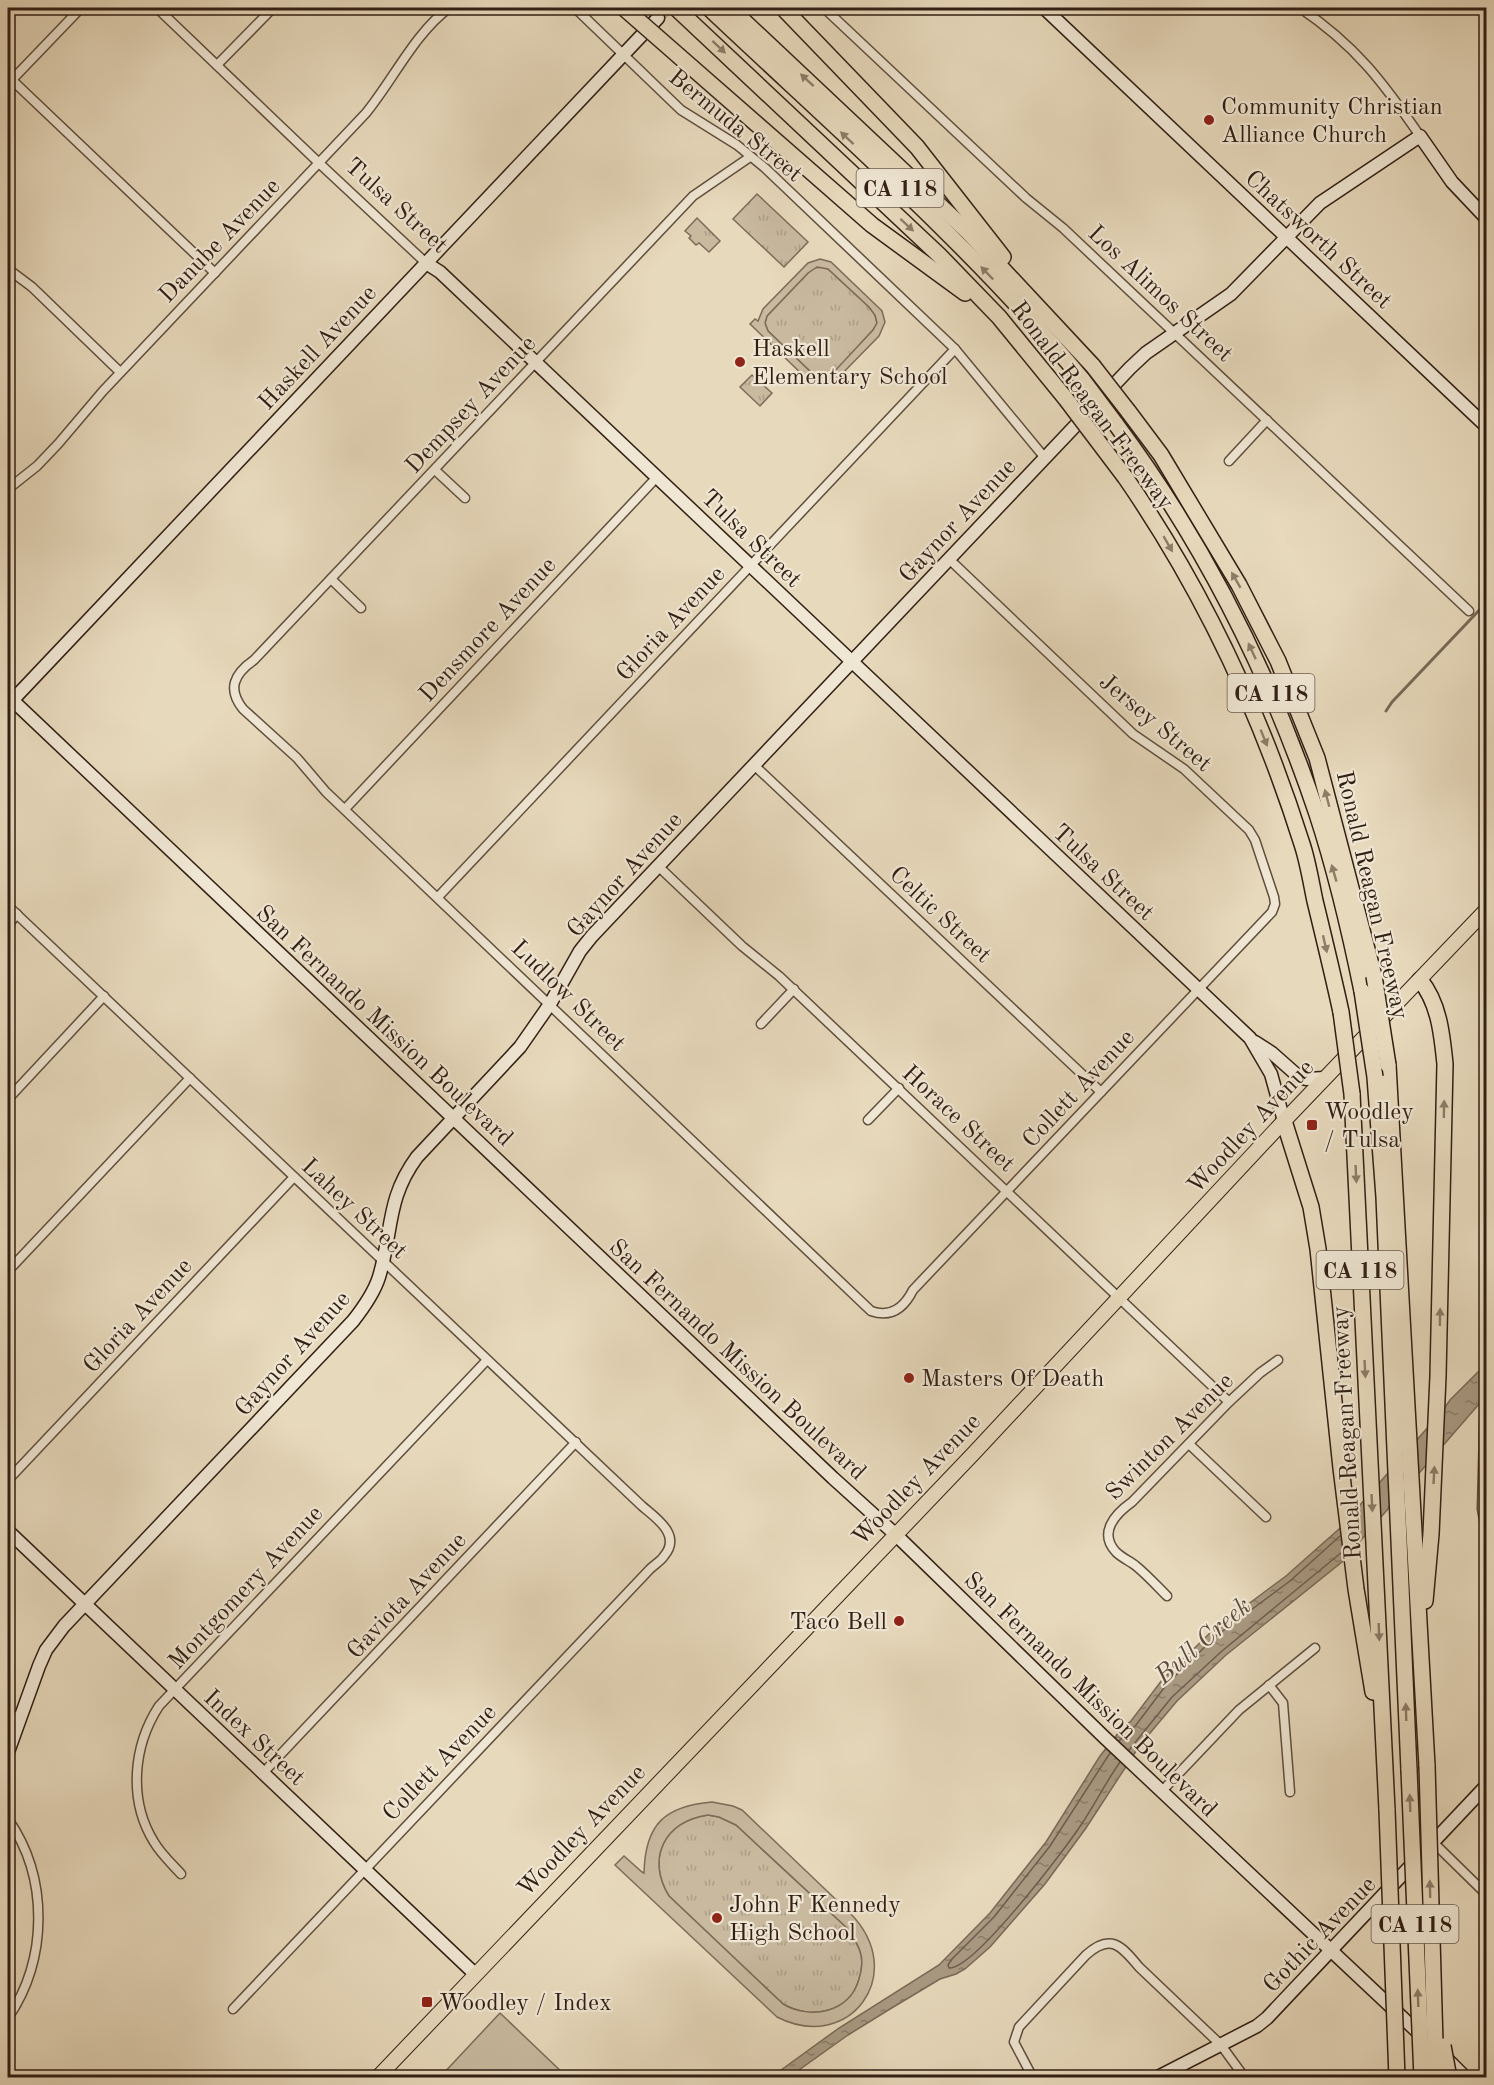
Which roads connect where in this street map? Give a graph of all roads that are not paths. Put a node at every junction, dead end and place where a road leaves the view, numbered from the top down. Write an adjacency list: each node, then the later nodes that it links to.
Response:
1 (81, 8): 19 (street)
2 (157, 8): 18 (street, Tulsa Street)
3 (273, 8): 18 (street)
4 (449, 8): 22 (street, Danube Avenue)
5 (575, 8): 17 (street, Bermuda Street)
6 (624, 8): 28 (highway, bridge)
7 (676, 8): 28 (highway, Ronald Reagan Freeway / CA 118, one-way to 28)
8 (709, 8): 125 (highway, CA 118, one-way to 8, bridge)
9 (730, 8): 29 (highway, Ronald Reagan Freeway / CA 118, one-way to 9)
10 (778, 8): 16 (highway)
11 (783, 8): 16 (highway)
12 (825, 8): 30 (street, Los Alimos Street)
13 (1044, 8): 24 (street, Chatsworth Street)
14 (1300, 8): 20 (street)
15 (658, 18): 17 (street, Haskell Avenue)
16 (819, 44): 29 (highway)
17 (623, 56): 21 (street, Bermuda Street); 25 (street, Haskell Avenue)
18 (217, 65): 22 (street, Tulsa Street)
19 (10, 82): 27 (street)
20 (1420, 136): 23 (street); 24 (street, Gaynor Avenue)
21 (750, 157): 31 (street, Bermuda Street); 32 (street, Dempsey Avenue)
22 (319, 163): 25 (street, Tulsa Street); 27 (street, Danube Avenue)
23 (1486, 218)
24 (1286, 237): 30 (street, Gaynor Avenue); 35 (street, Chatsworth Street)
25 (426, 263): 32 (street, Tulsa Street); 49 (street, Haskell Avenue)
26 (8, 269): 33 (street)
27 (215, 273): 33 (street, Danube Avenue)
28 (999, 317): 104 (highway, Ronald Reagan Freeway / CA 118, one-way to 104, bridge)
29 (1057, 328): 99 (highway, Ronald Reagan Freeway / CA 118, one-way to 29, bridge)
30 (1175, 332): 34 (street, Los Alimos Street); 36 (street, Gaynor Avenue)
31 (955, 349): 36 (street, Bermuda Street); 43 (street, Gloria Avenue)
32 (536, 363): 38 (street, Dempsey Avenue); 39 (street, Tulsa Street)
33 (120, 372): 40 (street, Danube Avenue)
34 (1267, 420): 37 (street); 46 (street, Los Alimos Street)
35 (1486, 426)
36 (1045, 458): 42 (street, Gaynor Avenue)
37 (1229, 462)
38 (435, 470): 41 (street); 44 (street, Dempsey Avenue)
39 (657, 477): 43 (street, Tulsa Street); 51 (street, Densmore Avenue)
40 (8, 489)
41 (465, 498)
42 (949, 559): 47 (street, Gaynor Avenue); 56 (street, Jersey Street)
43 (750, 566): 47 (street, Tulsa Street); 53 (street, Gloria Avenue)
44 (331, 579): 45 (street); 48 (street, Dempsey Avenue)
45 (361, 608)
46 (1469, 611)
47 (852, 662): 50 (street, Gaynor Avenue); 61 (street, Tulsa Street)
48 (234, 692): 51 (street, Ludlow Street)
49 (9, 701): 71 (street, San Fernando Mission Boulevard)
50 (754, 765): 52 (street, Gaynor Avenue); 69 (street, Celtic Street)
51 (345, 809): 53 (street, Ludlow Street)
52 (658, 866): 60 (street, Horace Street); 63 (street, Gaynor Avenue)
53 (438, 897): 63 (street, Ludlow Street)
54 (8, 906): 57 (street, Lahey Street)
55 (1486, 910): 59 (main road, Woodley Avenue)
56 (1272, 912): 61 (street, Collett Avenue)
57 (17, 914): 58 (street); 62 (street, Lahey Street)
58 (8, 925)
59 (1420, 980): 67 (main road, Woodley Avenue); 99 (highway, one-way to 59)
60 (794, 989): 64 (street); 68 (street, Horace Street)
61 (1198, 990): 65 (street, Tulsa Street); 69 (street, Collett Avenue)
62 (104, 996): 66 (street, Lahey Street); 70 (street)
63 (550, 1004): 71 (street, Gaynor Avenue); 82 (street, Ludlow Street)
64 (761, 1024)
65 (1250, 1038): 67 (street); 73 (street, Tulsa Street)
66 (190, 1078): 75 (street, Lahey Street); 80 (street)
67 (1325, 1078): 73 (main road, Woodley Avenue)
68 (899, 1088): 72 (street); 77 (street, Horace Street)
69 (1101, 1092): 77 (street, Collett Avenue)
70 (8, 1099)
71 (453, 1118): 79 (street, Gaynor Avenue); 94 (street, San Fernando Mission Boulevard)
72 (868, 1120)
73 (1284, 1121): 81 (main road, Woodley Avenue); 104 (highway)
74 (1486, 1136): 76 (street)
75 (294, 1177): 79 (street, Lahey Street); 90 (street, Gloria Avenue)
76 (1486, 1180): 78 (street)
77 (1007, 1191): 81 (street, Horace Street); 82 (street, Collett Avenue)
78 (1486, 1255)
79 (383, 1261): 84 (street, Lahey Street); 97 (street, Gaynor Avenue)
80 (8, 1271)
81 (1118, 1298): 86 (street, Horace Street); 94 (main road, Woodley Avenue)
82 (886, 1314)
83 (1486, 1354): 87 (street)
84 (487, 1360): 88 (street, Lahey Street); 101 (street, Montgomery Avenue)
85 (1278, 1360): 86 (street, Swinton Avenue)
86 (1229, 1402): 89 (street, Swinton Avenue)
87 (1486, 1409): 92 (street)
88 (576, 1442): 95 (street, Lahey Street); 105 (street, Gaviota Avenue)
89 (1189, 1444): 91 (street); 96 (street, Swinton Avenue)
90 (8, 1480)
91 (1266, 1517)
92 (1486, 1530)
93 (8, 1531): 97 (street, Index Street)
94 (895, 1534): 107 (street, San Fernando Mission Boulevard); 115 (main road, Woodley Avenue)
95 (670, 1540): 111 (street, Collett Avenue)
96 (1167, 1596)
97 (84, 1605): 101 (street, Index Street); 102 (street, Gaynor Avenue)
98 (1315, 1648): 100 (street)
99 (1420, 1655): 116 (highway, Ronald Reagan Freeway / CA 118, one-way to 99, bridge)
100 (1269, 1684): 107 (street); 108 (street)
101 (175, 1690): 105 (street, Index Street); 112 (street, Montgomery Avenue)
102 (14, 1716): 103 (street, Gaynor Avenue)
103 (8, 1752)
104 (1384, 1760): 124 (highway, Ronald Reagan Freeway / CA 118, bridge)
105 (263, 1773): 111 (street, Index Street)
106 (1486, 1786): 110 (street, Gothic Avenue)
107 (1162, 1791): 114 (street, San Fernando Mission Boulevard)
108 (1290, 1792)
109 (8, 1819): 118 (street)
110 (1434, 1843): 113 (street); 114 (street, Gothic Avenue)
111 (364, 1869): 115 (street, Index Street); 117 (street, Collett Avenue)
112 (181, 1874)
113 (1486, 1894)
114 (1332, 1951): 119 (street, Gothic Avenue); 128 (street, San Fernando Mission Boulevard)
115 (475, 1974): 120 (main road, Woodley Avenue)
116 (1432, 1990): 126 (highway, Ronald Reagan Freeway / CA 118, bridge); 127 (highway, bridge)
117 (233, 2008)
118 (8, 2018)
119 (1221, 2045): 121 (street); 122 (street, Gothic Avenue); 123 (street)
120 (376, 2078)
121 (1033, 2078)
122 (1156, 2078)
123 (1245, 2078)
124 (1397, 2078)
125 (1422, 2078)
126 (1436, 2078)
127 (1449, 2078)
128 (1466, 2078)

